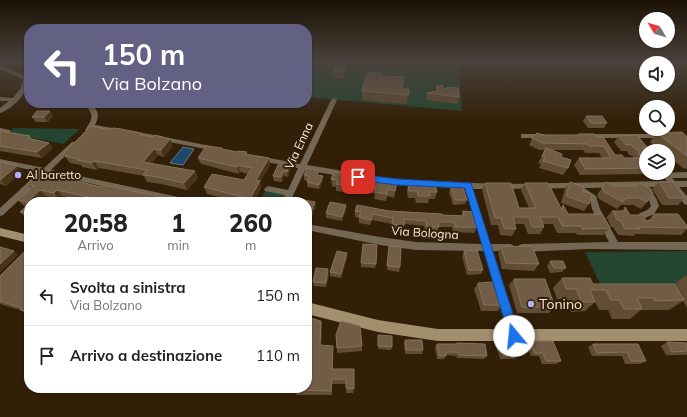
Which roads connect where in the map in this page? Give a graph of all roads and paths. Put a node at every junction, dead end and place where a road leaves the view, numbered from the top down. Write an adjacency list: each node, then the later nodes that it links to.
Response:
1 (24, 88): 3 (street)
2 (0, 99): 3 (street)
3 (14, 100): 6 (street)
4 (334, 100): 20 (street, Via Enna)
5 (92, 108): 7 (street)
6 (0, 111)
7 (91, 126): 17 (street); 21 (street)
8 (0, 130): 9 (street)
9 (8, 131)
10 (523, 136): 11 (street)
11 (553, 136)
12 (581, 136): 13 (street)
13 (601, 136): 14 (street); 15 (street)
14 (637, 136): 16 (street)
15 (606, 144)
16 (643, 144)
17 (225, 151)
18 (253, 157): 20 (street)
19 (0, 161): 21 (street)
20 (303, 166): 29 (street); 32 (street, Via Enna)
21 (45, 171): 25 (street); 33 (street)
22 (675, 174): 23 (street)
23 (687, 175)
24 (670, 180): 27 (street)
25 (32, 183): 36 (street); 37 (street)
26 (643, 184): 27 (street); 30 (street); 38 (street)
27 (673, 184): 28 (street); 35 (street)
28 (687, 184)
29 (468, 185): 30 (street); 44 (street)
30 (575, 186): 42 (street)
31 (268, 189): 32 (street)
32 (291, 193): 34 (street, Via Enna)
33 (165, 197)
34 (289, 197)
35 (687, 202)
36 (0, 205)
37 (0, 213)
38 (642, 224)
39 (312, 228): 44 (street, Via Bologna)
40 (0, 232): 41 (main road)
41 (24, 238)
42 (615, 245): 43 (street, Via Bologna); 44 (street, Via Bologna)
43 (687, 246)
44 (488, 249): 47 (street)
45 (312, 309): 47 (main road)
46 (687, 335): 47 (main road)
47 (514, 336)

